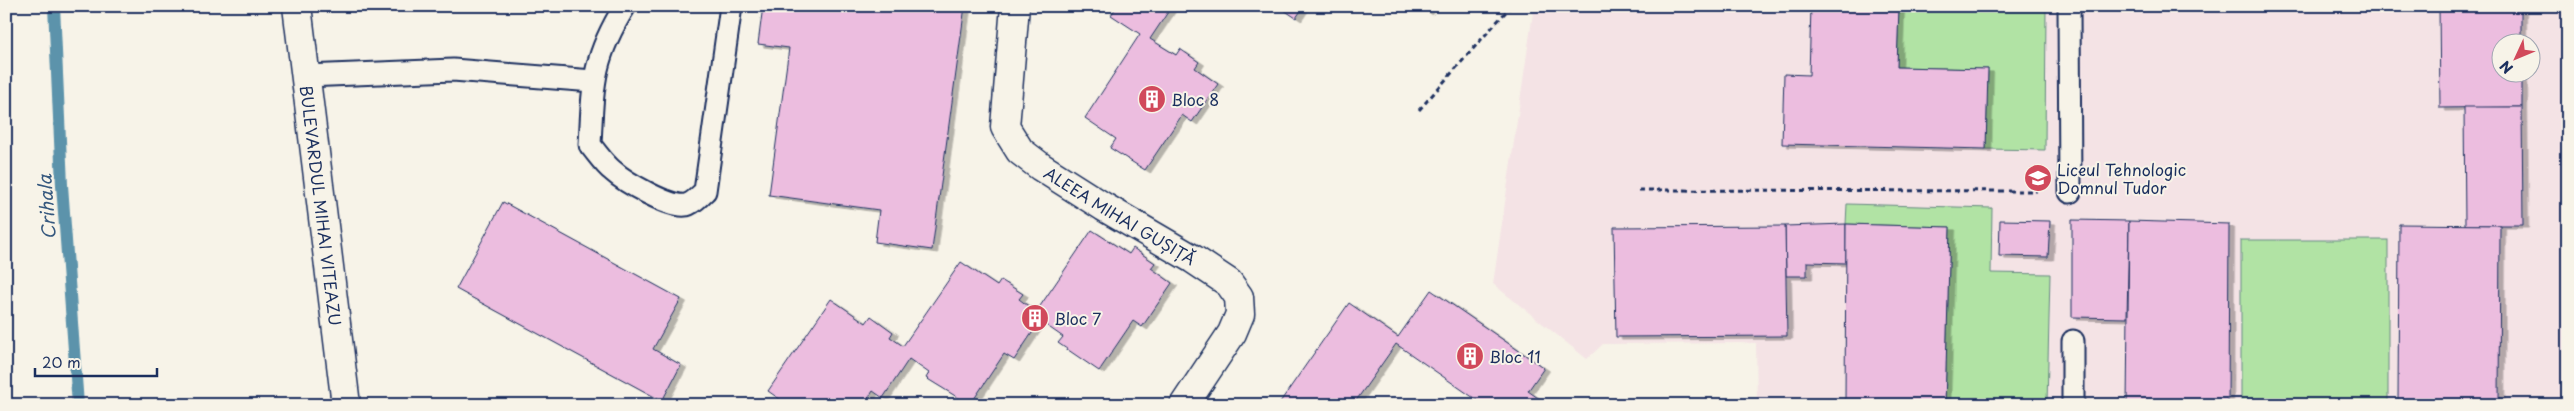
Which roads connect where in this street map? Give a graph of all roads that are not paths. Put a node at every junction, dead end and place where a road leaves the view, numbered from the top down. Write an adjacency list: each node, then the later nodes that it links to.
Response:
1 (297, 6): 6 (street, BULEVARDUL MIHAI VITEAZU)
2 (625, 6): 7 (lane)
3 (731, 6): 7 (lane)
4 (1015, 6): 11 (street, ALEEA MIHAI GUȘIȚĂ)
5 (2069, 6): 8 (lane)
6 (306, 76): 7 (lane); 10 (street, BULEVARDUL MIHAI VITEAZU)
7 (593, 81)
8 (2070, 192)
9 (2072, 341): 12 (lane)
10 (346, 405)
11 (1184, 405)
12 (2073, 405)

